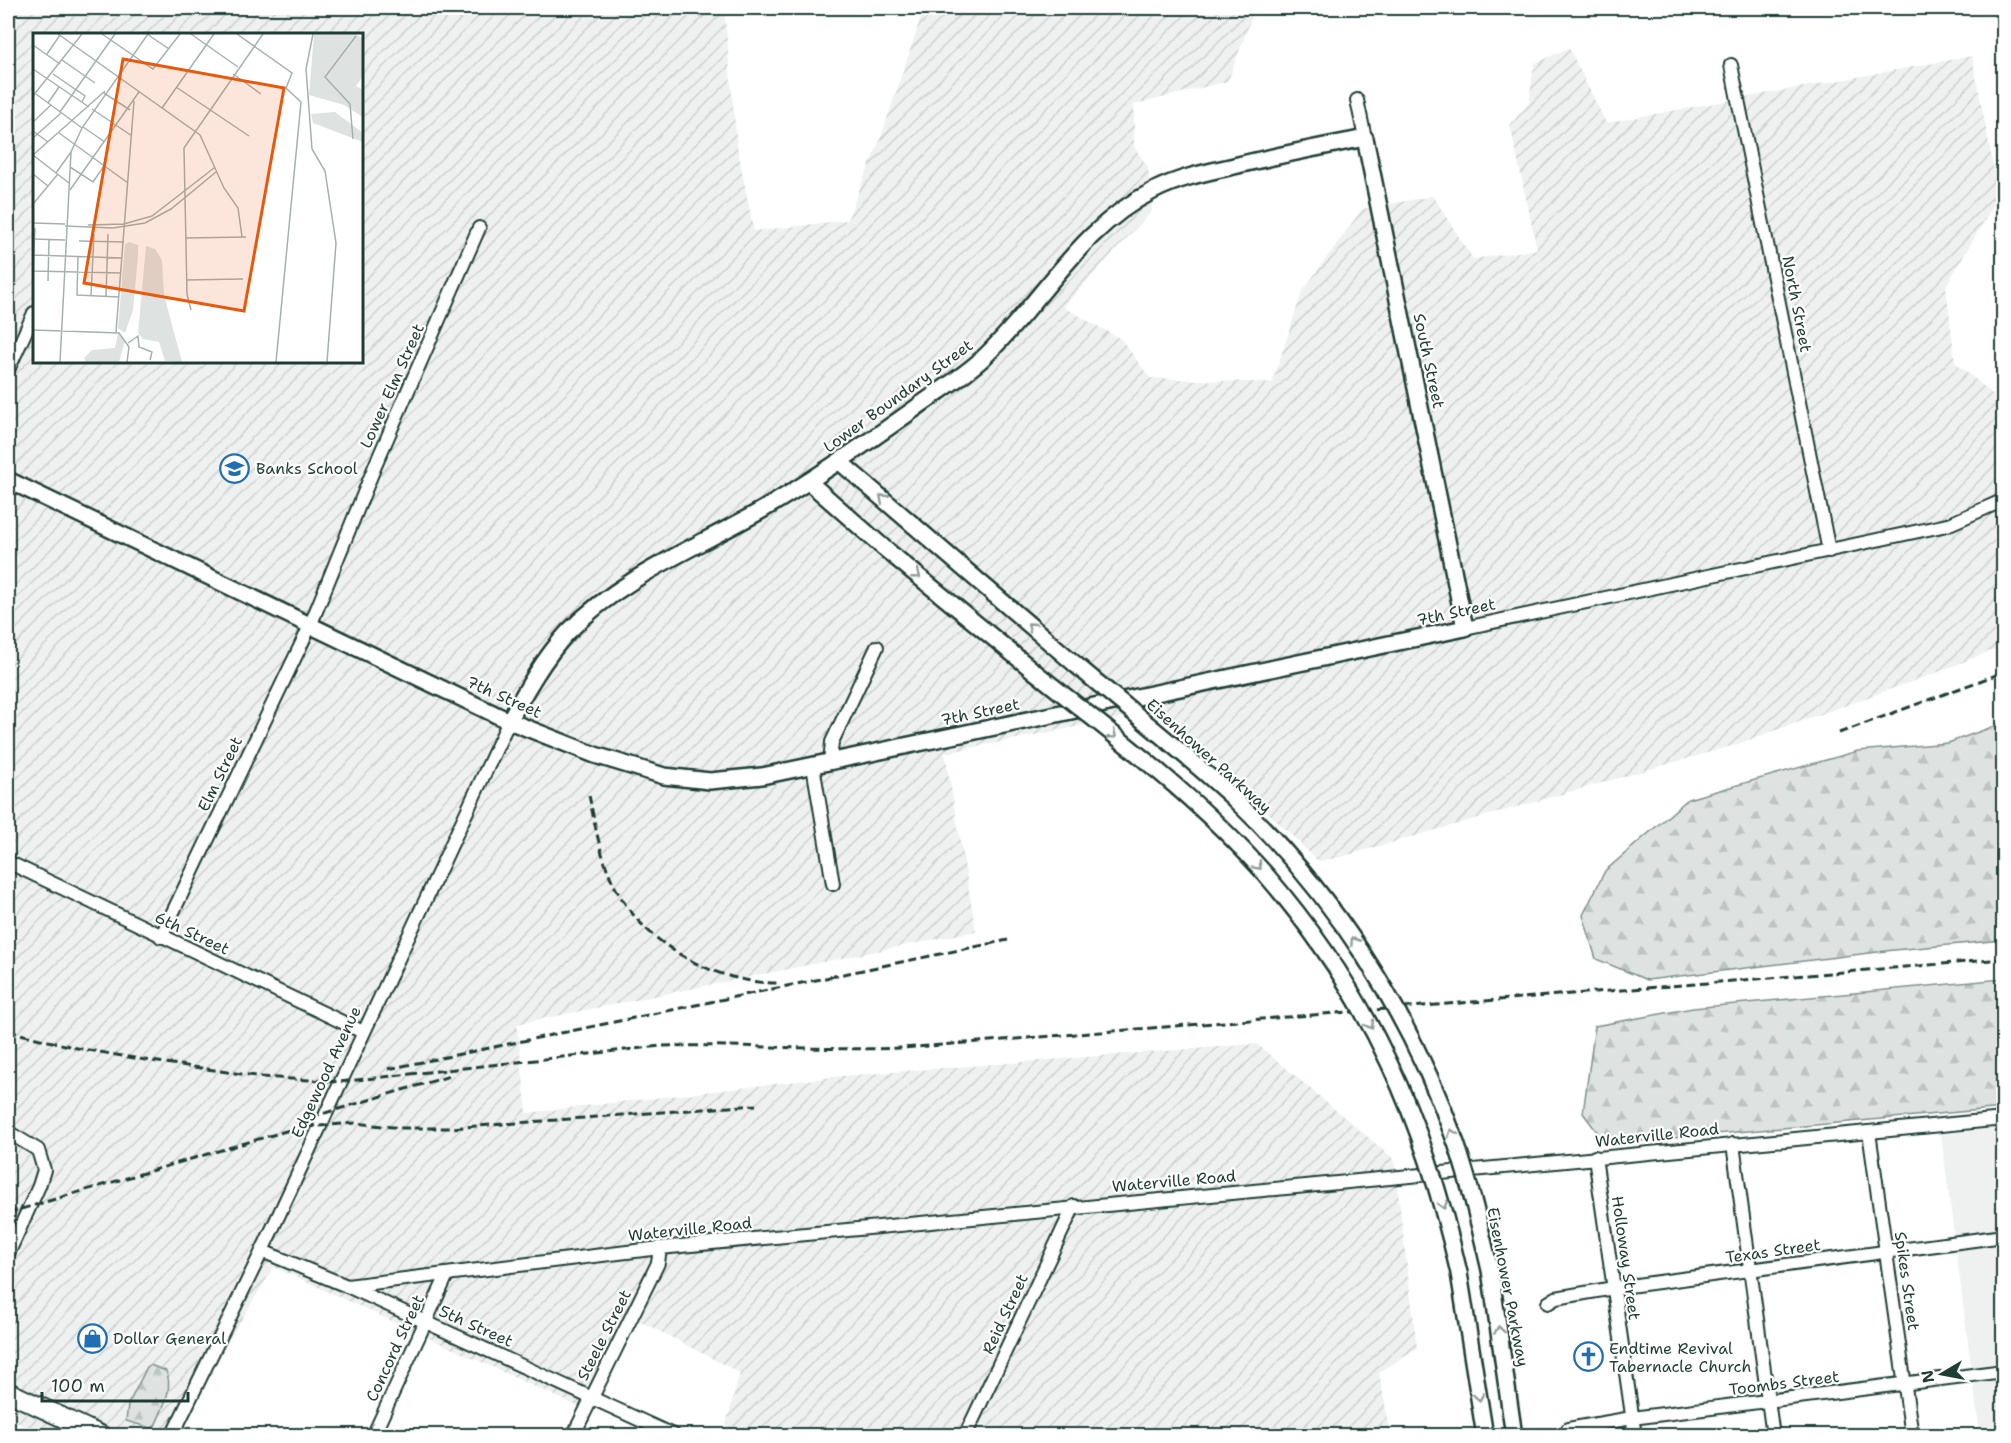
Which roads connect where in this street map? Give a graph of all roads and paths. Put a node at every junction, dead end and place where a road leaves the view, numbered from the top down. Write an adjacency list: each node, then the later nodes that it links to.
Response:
1 (1731, 64): 11 (street, North Street)
2 (1358, 100): 3 (street, South Street)
3 (1365, 138): 7 (street, Lower Boundary Street); 13 (street, South Street)
4 (479, 228): 12 (street, Lower Elm Street)
5 (33, 316): 6 (street)
6 (8, 370)
7 (840, 462): 9 (street, Lower Boundary Street); 53 (street, Eisenhower Parkway, one-way to 7, bridge)
8 (8, 480): 12 (street, 7th Street)
9 (809, 482): 15 (street, Lower Boundary Street); 52 (street, one-way to 52, bridge)
10 (2004, 500): 11 (street, 7th Street)
11 (1829, 551): 13 (street, 7th Street)
12 (310, 626): 15 (street, 7th Street); 20 (street, Elm Street)
13 (1466, 628): 16 (street, 7th Street)
14 (877, 646): 16 (street)
15 (509, 721): 17 (street, 7th Street); 21 (street, Edgewood Avenue)
16 (830, 762): 17 (street, 7th Street)
17 (813, 766): 19 (street)
18 (8, 862): 20 (street, 6th Street)
19 (833, 884)
20 (161, 937): 21 (street, 6th Street)
21 (363, 1032): 30 (street, Edgewood Avenue)
22 (2004, 1119): 24 (street, Waterville Road)
23 (8, 1132): 32 (street)
24 (1869, 1132): 25 (street, Waterville Road); 31 (street, Spikes Street)
25 (1733, 1144): 26 (street, Waterville Road); 33 (street)
26 (1595, 1157): 27 (street, Waterville Road); 36 (street, Holloway Street)
27 (1074, 1206): 29 (street, Waterville Road); 51 (street, Reid Street)
28 (2004, 1236): 31 (street, Texas Street)
29 (660, 1248): 34 (street, Waterville Road); 42 (street, Steele Street)
30 (262, 1251): 35 (street, 5th Street); 47 (street, Edgewood Avenue)
31 (1886, 1252): 33 (street, Texas Street); 40 (street, Spikes Street)
32 (8, 1254)
33 (1749, 1272): 36 (street, Texas Street); 43 (street)
34 (447, 1275): 35 (street, Waterville Road); 38 (street, Concord Street)
35 (347, 1286): 38 (street, 5th Street)
36 (1614, 1288): 37 (street, Texas Street); 44 (street, Holloway Street)
37 (1548, 1303)
38 (425, 1322): 42 (street, 5th Street); 48 (street, Concord Street)
39 (2004, 1371): 40 (street, Toombs Street)
40 (1905, 1384): 43 (street, Toombs Street); 56 (street, Spikes Street)
41 (8, 1392): 46 (main road)
42 (591, 1396): 49 (street, Steele Street); 50 (street, 5th Street)
43 (1768, 1402): 44 (street, Toombs Street); 55 (street)
44 (1632, 1418): 45 (street, Toombs Street); 54 (street, Holloway Street)
45 (1568, 1429)
46 (102, 1436)
47 (172, 1436)
48 (373, 1436)
49 (573, 1436)
50 (675, 1436)
51 (965, 1436)
52 (1485, 1436)
53 (1514, 1436)
54 (1635, 1436)
55 (1773, 1436)
56 (1912, 1436)

